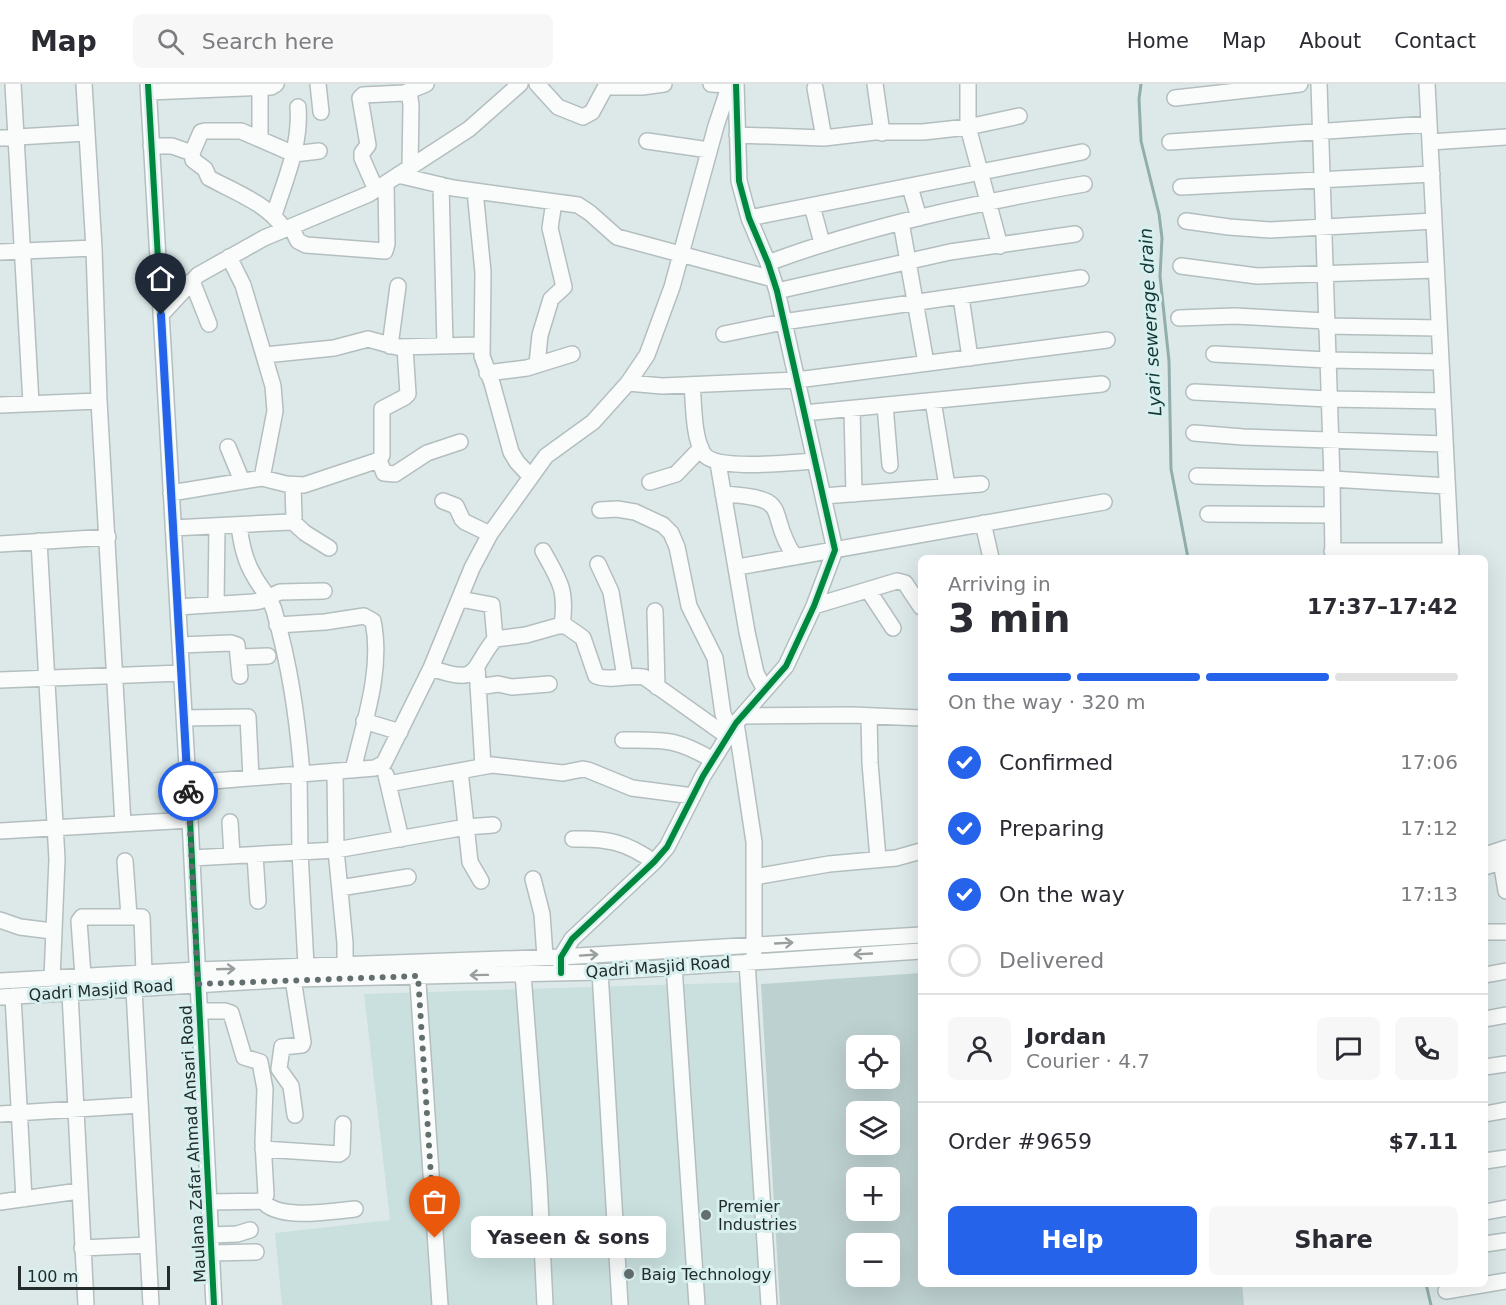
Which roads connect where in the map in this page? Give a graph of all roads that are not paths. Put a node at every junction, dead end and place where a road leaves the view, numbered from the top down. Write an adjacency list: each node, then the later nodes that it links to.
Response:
1 (13, 84): 30 (street)
2 (84, 84): 27 (street)
3 (318, 84): 22 (street)
4 (426, 84): 19 (street)
5 (520, 84): 46 (street)
6 (537, 84): 7 (street)
7 (664, 84)
8 (711, 84): 9 (street)
9 (732, 84): 29 (street); 39 (street)
10 (875, 84): 28 (street)
11 (972, 84): 25 (street)
12 (1300, 84): 20 (street)
13 (1319, 84): 26 (street)
14 (1427, 84): 24 (street)
15 (268, 86): 16 (street); 33 (street)
16 (148, 88): 38 (street, Maulana Zafar Ahmad Ansari Road)
17 (815, 88): 34 (street)
18 (379, 89): 19 (street); 46 (street)
19 (409, 92): 46 (street)
20 (1175, 98)
21 (298, 107): 43 (street)
22 (321, 112)
23 (1019, 116): 25 (street)
24 (1429, 124): 26 (street); 37 (street)
25 (969, 127): 28 (street); 44 (street)
26 (1320, 130): 36 (street); 47 (street)
27 (87, 133): 30 (street); 67 (street)
28 (882, 133): 34 (street)
29 (737, 135): 34 (street); 57 (street)
30 (16, 137): 32 (street); 68 (street)
31 (1506, 137): 37 (street)
32 (0, 138)
33 (260, 138): 42 (street); 43 (street)
34 (824, 138)
35 (648, 141): 39 (street)
36 (1170, 142)
37 (1430, 142): 45 (street)
38 (152, 146): 42 (street); 83 (street, Maulana Zafar Ahmad Ansari Road)
39 (709, 150): 70 (street)
40 (319, 151): 43 (street)
41 (1082, 152): 44 (street)
42 (192, 153): 56 (street)
43 (294, 154): 56 (street)
44 (982, 172): 50 (street); 53 (street)
45 (1432, 174): 47 (street); 60 (street)
46 (392, 179): 49 (street); 63 (street); 63 (street)
47 (1322, 180): 51 (street); 62 (street)
48 (1084, 184): 53 (street)
49 (441, 185): 52 (street); 91 (street)
50 (910, 187): 55 (street); 58 (street)
51 (1181, 188)
52 (475, 191): 54 (street); 92 (street)
53 (990, 201): 58 (street); 66 (street)
54 (554, 202): 70 (street); 101 (street)
55 (812, 206): 57 (street); 65 (street)
56 (274, 215): 63 (street)
57 (749, 218): 73 (street)
58 (919, 218): 61 (street)
59 (1186, 221): 62 (street)
60 (1434, 221): 62 (street); 75 (street)
61 (901, 222): 65 (street); 72 (street)
62 (1323, 225): 76 (street)
63 (288, 228): 71 (street)
64 (1075, 234): 66 (street)
65 (822, 243): 73 (street)
66 (1000, 246): 72 (street)
67 (93, 248): 68 (street); 109 (street)
68 (22, 251): 69 (street); 112 (street)
69 (0, 252)
70 (681, 254): 80 (street); 104 (street)
71 (229, 256): 78 (street); 96 (street)
72 (908, 262): 80 (street); 82 (street)
73 (768, 263): 80 (street)
74 (1181, 266): 76 (street)
75 (1436, 270): 76 (street); 88 (street)
76 (1324, 273): 87 (street)
77 (1081, 278): 81 (street)
78 (192, 281): 83 (street); 86 (street)
79 (398, 285): 93 (street)
80 (775, 285): 85 (street)
81 (961, 297): 82 (street); 97 (street)
82 (915, 303): 85 (street); 100 (street)
83 (161, 315): 137 (street, Maulana Zafar Ahmad Ansari Road)
84 (1179, 318): 87 (street)
85 (783, 322): 89 (street); 103 (street)
86 (209, 324)
87 (1326, 324): 88 (street); 98 (street)
88 (1439, 328): 99 (street)
89 (724, 334)
90 (1107, 340): 97 (street)
91 (445, 345): 92 (street); 93 (street)
92 (481, 345): 102 (street)
93 (398, 346): 96 (street); 123 (street)
94 (572, 354): 101 (street)
95 (1214, 354): 98 (street)
96 (265, 355): 129 (street)
97 (970, 358): 100 (street)
98 (1327, 360): 99 (street); 108 (street)
99 (1441, 362): 111 (street)
100 (926, 363): 103 (street)
101 (537, 364): 102 (street)
102 (487, 373): 128 (street)
103 (797, 380): 106 (street); 116 (street)
104 (628, 383): 106 (street); 128 (street)
105 (1102, 384): 110 (street)
106 (692, 385): 122 (street)
107 (1194, 392): 108 (street)
108 (1328, 399): 111 (street); 118 (street)
109 (99, 401): 112 (street); 152 (street)
110 (933, 401): 114 (street); 135 (street)
111 (1443, 401): 120 (street)
112 (31, 404): 113 (street)
113 (0, 405)
114 (885, 405): 115 (street); 126 (street)
115 (852, 409): 116 (street); 139 (street)
116 (804, 413): 124 (street)
117 (1194, 433): 118 (street)
118 (1331, 440): 120 (street); 130 (street)
119 (460, 442): 123 (street)
120 (1445, 444): 136 (street)
121 (228, 447): 131 (street)
122 (701, 448): 125 (street); 132 (street)
123 (378, 460): 134 (street)
124 (815, 461): 125 (street); 140 (street)
125 (718, 463): 138 (street)
126 (890, 465)
127 (1197, 476): 130 (street)
128 (531, 477): 151 (street)
129 (262, 478): 131 (street); 134 (street)
130 (1332, 479): 136 (street); 145 (street)
131 (242, 481): 137 (street)
132 (650, 482)
133 (981, 484): 135 (street)
134 (293, 485): 146 (street)
135 (946, 486): 139 (street)
136 (1447, 486): 161 (street)
137 (171, 493): 150 (street, Maulana Zafar Ahmad Ansari Road)
138 (723, 494): 162 (street); 164 (street)
139 (854, 494): 140 (street)
140 (823, 496): 156 (street)
141 (443, 501): 151 (street)
142 (1104, 502): 147 (street)
143 (600, 510): 197 (street)
144 (1208, 514): 145 (street)
145 (1331, 515): 159 (street)
146 (292, 521): 148 (street); 155 (street)
147 (982, 524): 156 (street); 158 (street)
148 (239, 525): 149 (street); 167 (street)
149 (217, 526): 150 (street); 170 (street)
150 (173, 528): 172 (street, Maulana Zafar Ahmad Ansari Road)
151 (490, 534): 168 (street)
152 (108, 537): 153 (street); 184 (street)
153 (39, 541): 154 (street); 187 (street)
154 (0, 544)
155 (329, 548)
156 (835, 550): 162 (street); 171 (street)
157 (543, 551): 175 (street)
158 (990, 555)
159 (1332, 555): 160 (street)
160 (1388, 555): 161 (street)
161 (1451, 555)
162 (795, 557): 164 (street)
163 (598, 564): 186 (street)
164 (738, 567): 192 (street)
165 (868, 590): 169 (street); 171 (street); 176 (street)
166 (324, 591): 167 (street)
167 (268, 597): 170 (street); 174 (street)
168 (460, 599): 177 (street); 181 (street)
169 (918, 602)
170 (216, 604): 172 (street)
171 (814, 606): 192 (street)
172 (178, 607): 178 (street, Maulana Zafar Ahmad Ansari Road)
173 (655, 611): 191 (street)
174 (277, 625): 196 (street); 206 (street)
175 (562, 626): 177 (street); 186 (street)
176 (893, 628)
177 (495, 639): 182 (street)
178 (180, 645): 180 (street); 183 (street, Maulana Zafar Ahmad Ansari Road)
179 (268, 656): 180 (street)
180 (238, 657): 185 (street)
181 (431, 668): 182 (street); 198 (street)
182 (477, 668): 190 (street)
183 (182, 673): 184 (street); 194 (street, Maulana Zafar Ahmad Ansari Road)
184 (116, 676): 187 (street); 213 (street)
185 (240, 676)
186 (625, 677): 191 (street)
187 (45, 678): 188 (street); 216 (street)
188 (0, 680)
189 (549, 684): 190 (street)
190 (478, 687): 202 (street)
191 (657, 687): 197 (street)
192 (765, 690): 197 (street)
193 (869, 716): 195 (street); 197 (street); 228 (street)
194 (184, 718): 207 (street); 208 (street, Maulana Zafar Ahmad Ansari Road)
195 (918, 718)
196 (364, 721): 198 (street); 203 (street)
197 (734, 726): 200 (street); 233 (street)
198 (400, 732): 201 (street)
199 (623, 740): 200 (street)
200 (713, 760): 210 (street)
201 (384, 763): 203 (street); 209 (street)
202 (483, 766): 205 (street); 210 (street)
203 (353, 770): 204 (street)
204 (335, 771): 206 (street); 220 (street)
205 (460, 771): 209 (street); 215 (street)
206 (300, 774): 207 (street); 221 (street)
207 (251, 778): 208 (street)
208 (188, 783): 211 (street, Maulana Zafar Ahmad Ansari Road)
209 (388, 784): 218 (street)
210 (693, 796): 230 (street)
211 (190, 820): 213 (street); 227 (street, Maulana Zafar Ahmad Ansari Road)
212 (230, 822): 225 (street)
213 (123, 824): 216 (street)
214 (493, 825): 215 (street)
215 (466, 827): 218 (street); 235 (street)
216 (55, 828): 217 (street); 241 (street)
217 (0, 831)
218 (401, 839): 220 (street)
219 (573, 839): 230 (street)
220 (336, 850): 221 (street); 236 (street)
221 (300, 852): 223 (street); 250 (street)
222 (918, 852): 228 (street)
223 (255, 855): 225 (street); 238 (street)
224 (1488, 855): 226 (street)
225 (231, 856): 227 (street)
226 (1504, 856): 231 (street); 237 (street)
227 (192, 858): 260 (street, Maulana Zafar Ahmad Ansari Road)
228 (878, 860): 233 (street)
229 (125, 861): 239 (street)
230 (654, 862): 247 (street)
231 (1488, 865)
232 (408, 877): 236 (street)
233 (754, 877): 245 (street)
234 (533, 879): 247 (street)
235 (480, 881)
236 (340, 888): 249 (street)
237 (1506, 891)
238 (258, 901)
239 (129, 916): 255 (street); 259 (street)
240 (0, 920): 241 (street)
241 (52, 931): 261 (street)
242 (1488, 932): 243 (street)
243 (1506, 932)
244 (918, 934): 245 (street, Qadri Masjid Road, one-way to 244)
245 (754, 944): 247 (street, Qadri Masjid Road, one-way to 245); 248 (street)
246 (918, 951): 248 (street, Qadri Masjid Road, one-way to 248)
247 (553, 957): 252 (street, Qadri Masjid Road); 256 (street)
248 (751, 962): 251 (street, Qadri Masjid Road); 310 (street)
249 (345, 964): 250 (street, Qadri Masjid Road); 252 (street, Qadri Masjid Road)
250 (306, 966): 260 (street, Qadri Masjid Road, one-way to 250)
251 (674, 966): 253 (street, Qadri Masjid Road); 309 (street)
252 (417, 969): 257 (street, Qadri Masjid Road, one-way to 252); 262 (street, Qadri Masjid Road); 306 (street)
253 (600, 972): 256 (street, Qadri Masjid Road); 308 (street)
254 (1506, 972): 258 (street)
255 (144, 973): 259 (street, Qadri Masjid Road); 260 (street, Qadri Masjid Road)
256 (561, 973): 257 (street, Qadri Masjid Road)
257 (523, 974): 307 (street)
258 (1488, 975)
259 (83, 976): 261 (street, Qadri Masjid Road)
260 (198, 977): 262 (street, Qadri Masjid Road); 264 (street, Qadri Masjid Road); 267 (street, Maulana Zafar Ahmad Ansari Road)
261 (52, 978): 263 (street, Qadri Masjid Road)
262 (293, 979): 278 (street)
263 (0, 981)
264 (134, 990): 265 (street, Qadri Masjid Road); 272 (street)
265 (70, 993): 266 (street, Qadri Masjid Road); 273 (street)
266 (7, 997): 275 (street)
267 (199, 1011): 280 (street); 287 (street, Maulana Zafar Ahmad Ansari Road)
268 (1506, 1015): 269 (street)
269 (1488, 1018)
270 (1506, 1064): 271 (street)
271 (1488, 1066)
272 (140, 1105): 273 (street); 295 (street)
273 (75, 1109): 275 (street); 283 (street)
274 (1506, 1110): 276 (street)
275 (20, 1112): 277 (street); 284 (street)
276 (1488, 1113)
277 (0, 1114)
278 (295, 1115)
279 (343, 1124): 280 (street)
280 (263, 1149): 285 (street)
281 (1506, 1158): 282 (street)
282 (1488, 1161)
283 (79, 1191): 284 (street); 296 (street)
284 (24, 1199): 286 (street)
285 (263, 1201): 287 (street); 289 (street)
286 (0, 1202)
287 (209, 1202): 292 (street, Maulana Zafar Ahmad Ansari Road)
288 (1506, 1208): 290 (street)
289 (355, 1209)
290 (1488, 1211)
291 (250, 1230): 292 (street)
292 (211, 1235): 298 (street, Maulana Zafar Ahmad Ansari Road)
293 (1506, 1241): 294 (street)
294 (1488, 1244)
295 (148, 1245): 296 (street); 304 (street)
296 (82, 1248): 303 (street)
297 (256, 1252): 298 (street)
298 (212, 1253): 305 (street, Maulana Zafar Ahmad Ansari Road)
299 (1506, 1281): 300 (street)
300 (1488, 1284)
301 (1470, 1287): 302 (street)
302 (1446, 1291)
303 (86, 1305)
304 (151, 1305)
305 (214, 1305)
306 (440, 1305)
307 (545, 1305)
308 (620, 1305)
309 (697, 1305)
310 (769, 1305)

